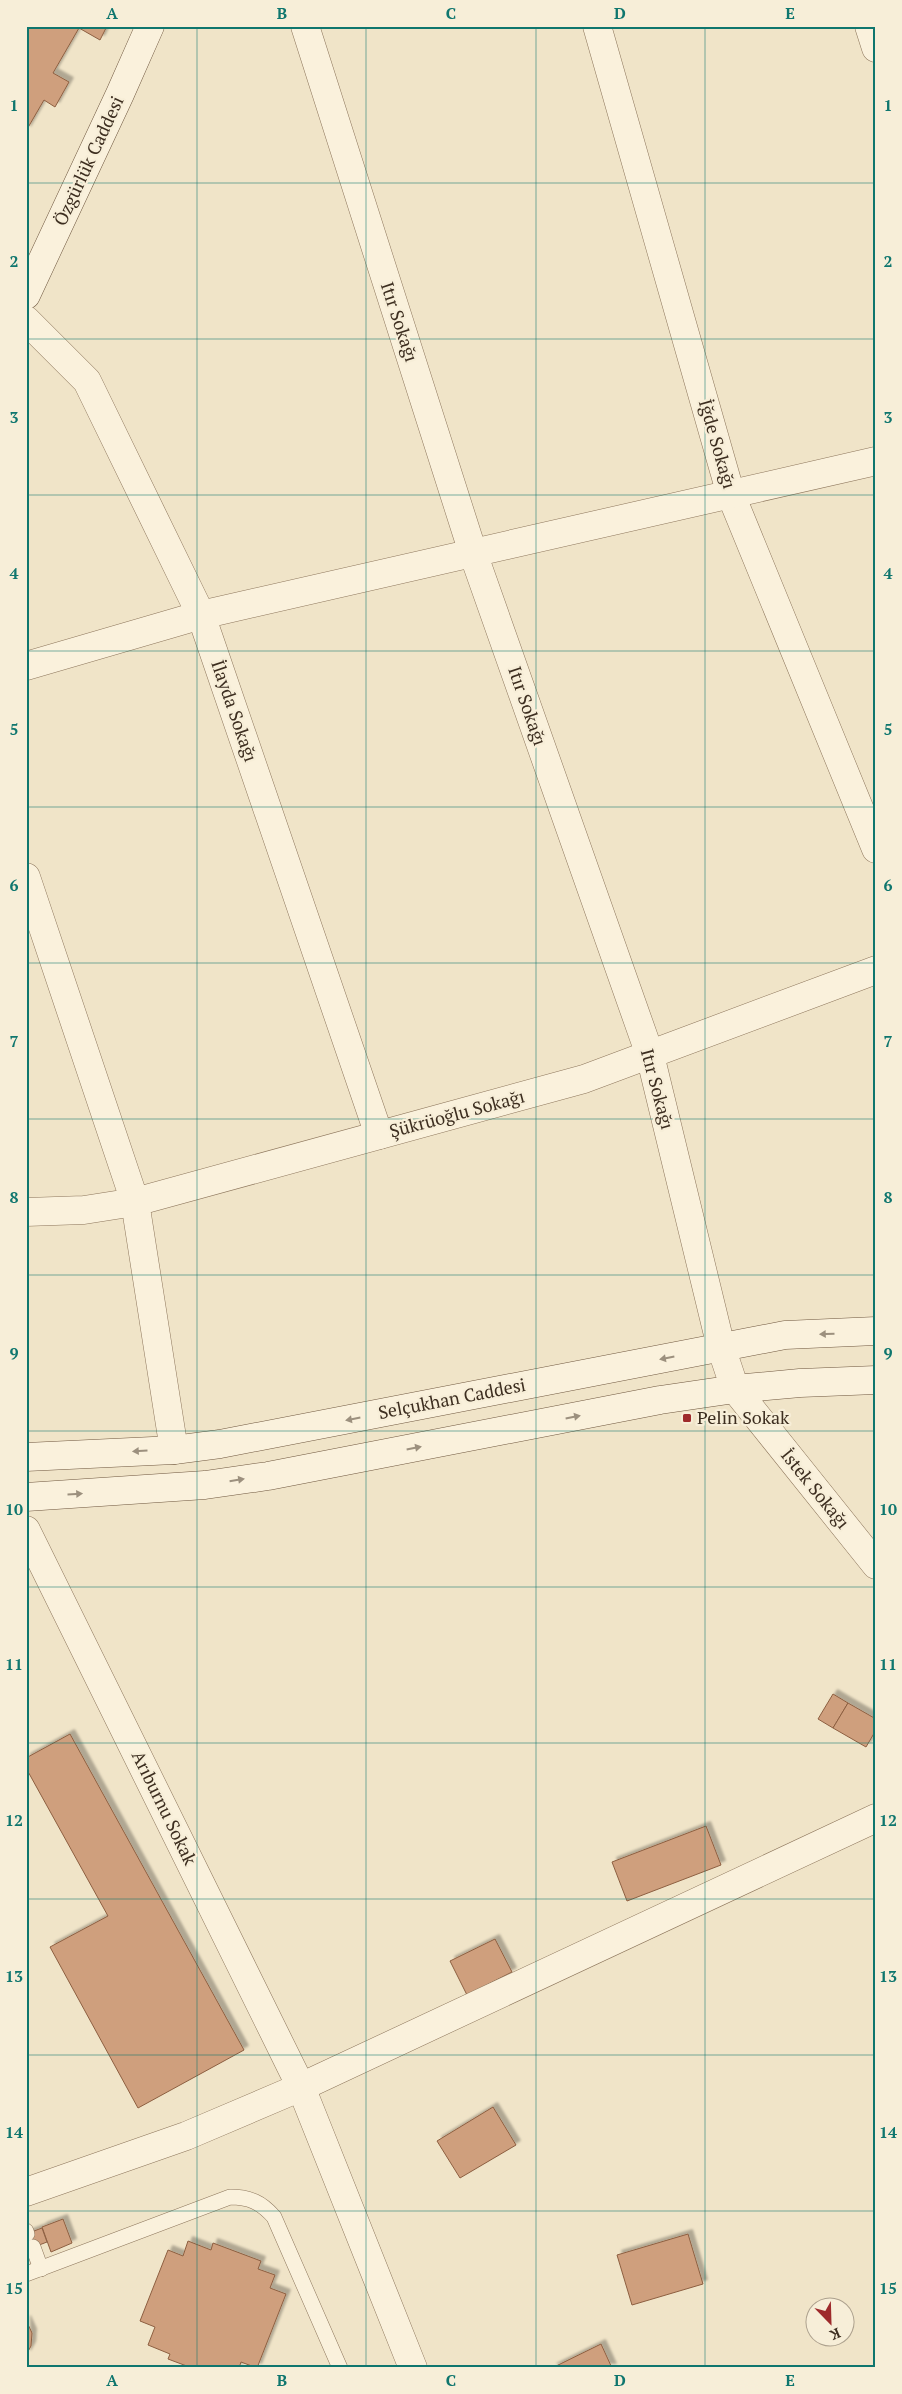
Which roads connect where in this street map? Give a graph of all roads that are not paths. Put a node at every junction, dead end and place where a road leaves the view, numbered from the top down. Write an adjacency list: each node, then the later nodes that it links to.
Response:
1 (150, 26): 6 (street, Özgürlük Caddesi)
2 (305, 26): 10 (street, Itır Sokağı)
3 (596, 26): 9 (street, İğde Sokağı)
4 (869, 26): 5 (street)
5 (876, 48)
6 (26, 295)
7 (26, 320): 11 (street, İlayda Sokağı)
8 (876, 462): 9 (street)
9 (731, 495): 10 (street); 13 (street, İğde Sokağı)
10 (473, 553): 11 (street); 16 (street, Itır Sokağı)
11 (201, 615): 12 (street); 17 (street, İlayda Sokağı)
12 (26, 666)
13 (876, 849)
14 (26, 877): 18 (street)
15 (876, 970): 16 (street, Şükrüoğlu Sokağı)
16 (650, 1054): 17 (street, Şükrüoğlu Sokağı); 21 (street, Itır Sokağı)
17 (380, 1135): 18 (street, Şükrüoğlu Sokağı)
18 (135, 1202): 19 (street, Şükrüoğlu Sokağı); 24 (street)
19 (26, 1212)
20 (876, 1331): 21 (street, Selçukhan Caddesi, one-way to 21)
21 (721, 1347): 23 (street, Itır Sokağı); 24 (street, Selçukhan Caddesi, one-way to 24)
22 (876, 1380): 23 (street)
23 (735, 1389): 26 (street, one-way to 23); 28 (street, İstek Sokağı)
24 (174, 1450): 25 (street, Selçukhan Caddesi, one-way to 25)
25 (26, 1457)
26 (26, 1497)
27 (26, 1530): 30 (street, Arıburnu Sokak)
28 (876, 1565)
29 (876, 1818): 30 (street)
30 (301, 2087): 31 (street); 35 (street, Arıburnu Sokak)
31 (26, 2192)
32 (29, 2237): 33 (lane)
33 (33, 2271): 34 (lane)
34 (340, 2368)
35 (413, 2368)

